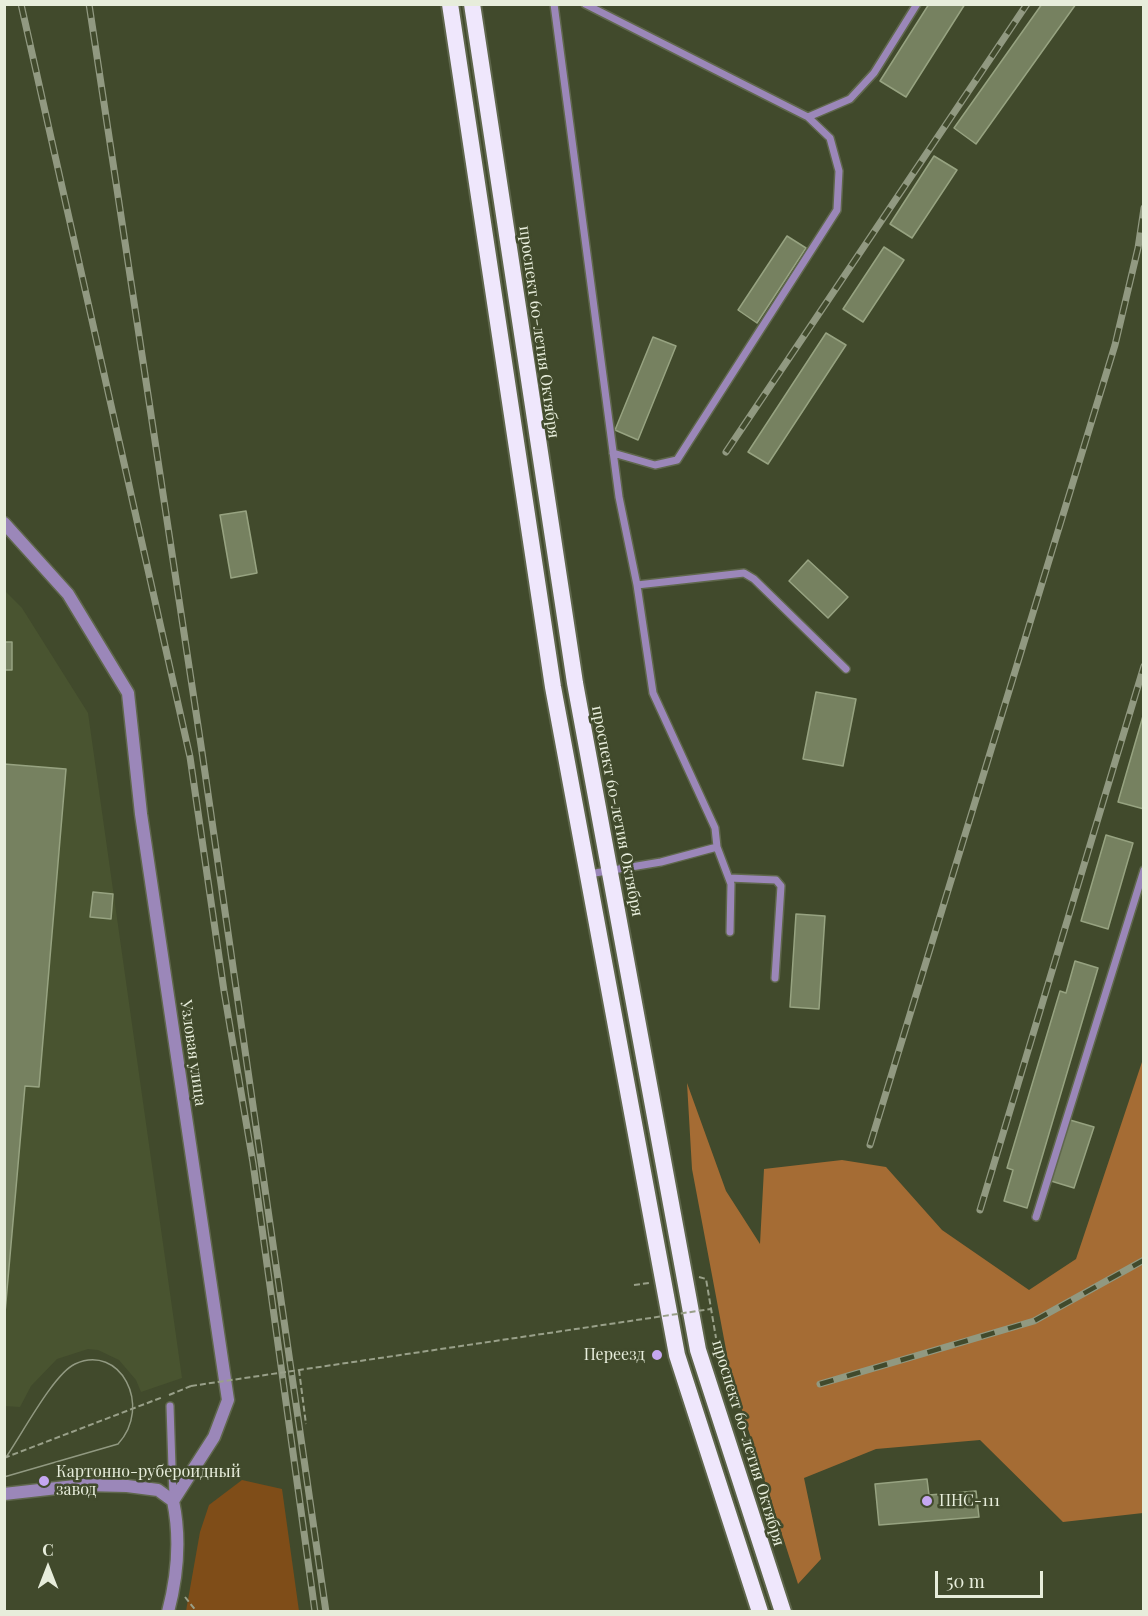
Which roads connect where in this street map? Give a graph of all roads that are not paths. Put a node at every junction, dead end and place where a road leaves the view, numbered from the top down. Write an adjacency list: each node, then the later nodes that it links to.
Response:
1 (450, 4): 14 (highway)
2 (472, 4): 12 (highway, проспект 60-летия Октября)
3 (554, 4): 7 (lane)
4 (585, 4): 6 (lane)
5 (917, 4): 6 (lane)
6 (808, 117): 7 (lane)
7 (613, 453): 9 (lane)
8 (4, 523): 21 (street, Узловая улица)
9 (637, 585): 10 (lane); 11 (lane)
10 (846, 669)
11 (717, 847): 12 (lane); 15 (lane)
12 (610, 870): 14 (lane); 24 (highway, проспект 60-летия Октября)
13 (1143, 870): 18 (lane)
14 (589, 874): 23 (highway)
15 (729, 878): 16 (lane); 17 (lane)
16 (730, 932)
17 (775, 978)
18 (1036, 1217)
19 (170, 1406): 21 (lane)
20 (4, 1494): 21 (street)
21 (173, 1501): 22 (street)
22 (168, 1611)
23 (760, 1611)
24 (783, 1611)

